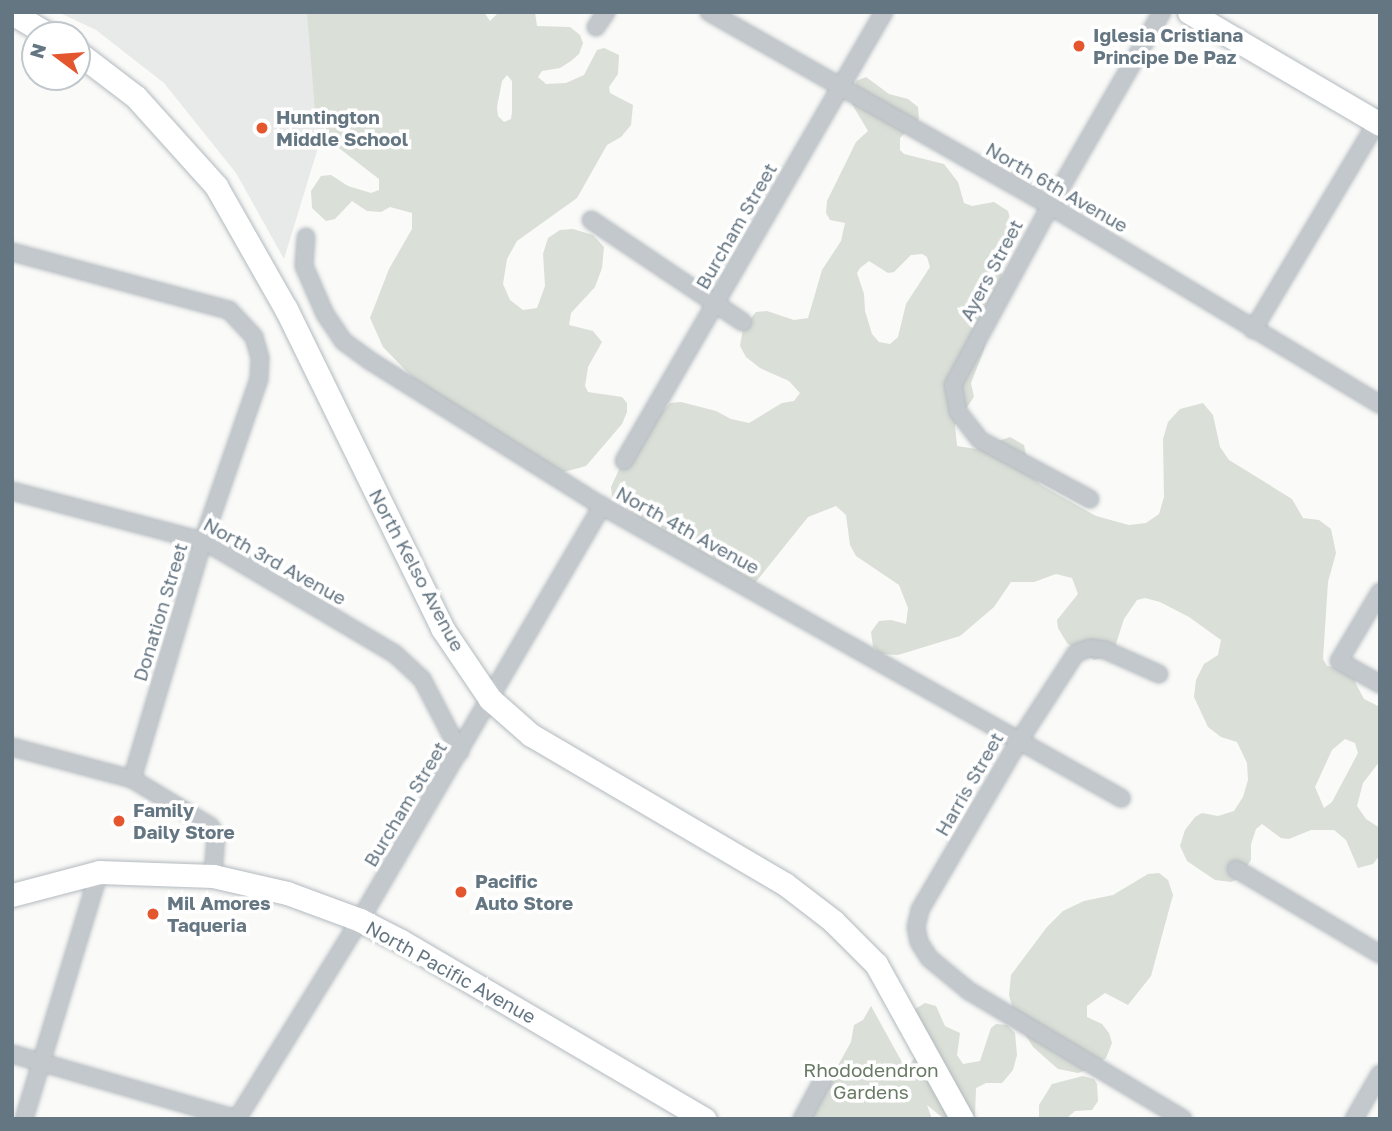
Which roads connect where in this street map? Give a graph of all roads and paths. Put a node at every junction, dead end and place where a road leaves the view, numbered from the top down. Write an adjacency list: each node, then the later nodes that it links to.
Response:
1 (606, 12): 6 (street)
2 (709, 12): 8 (street, North 6th Avenue)
3 (884, 12): 8 (street, Burcham Street)
4 (1162, 12): 10 (street, Ayers Street)
5 (1189, 12): 9 (street)
6 (596, 27)
7 (91, 63): 26 (street, North Kelso Avenue)
8 (840, 88): 10 (street, North 6th Avenue); 14 (street, Burcham Street)
9 (1379, 121): 16 (street)
10 (1050, 206): 16 (street, North 6th Avenue); 20 (street, Ayers Street)
11 (591, 220): 14 (street)
12 (306, 237): 21 (street, North 4th Avenue)
13 (12, 252): 22 (street, Donation Street)
14 (715, 304): 15 (street); 18 (street, Burcham Street)
15 (743, 322)
16 (1253, 330): 17 (street, North 6th Avenue)
17 (1380, 404)
18 (624, 461)
19 (12, 491): 22 (street, North 3rd Avenue)
20 (1090, 499)
21 (602, 506): 26 (street, Burcham Street); 27 (street, North 4th Avenue)
22 (203, 541): 29 (street, North 3rd Avenue); 30 (street, Donation Street)
23 (1380, 592): 25 (street)
24 (1159, 674): 27 (street, Harris Street)
25 (1380, 684)
26 (490, 699): 29 (street, Burcham Street); 46 (street, North Kelso Avenue)
27 (1019, 741): 31 (street, North 4th Avenue); 47 (street, Harris Street)
28 (12, 747): 30 (street)
29 (460, 752): 36 (street, Burcham Street)
30 (132, 779): 34 (street)
31 (1121, 798)
32 (1236, 869): 37 (street)
33 (99, 872): 34 (street, North Pacific Avenue); 35 (street, North Pacific Avenue); 39 (street)
34 (213, 876): 36 (street, North Pacific Avenue)
35 (12, 895)
36 (360, 920): 43 (street, Burcham Street); 44 (street, North Pacific Avenue)
37 (1380, 954)
38 (12, 1054): 39 (street)
39 (41, 1062): 42 (street); 43 (street)
40 (1380, 1074): 48 (street)
41 (824, 1077): 45 (street)
42 (24, 1119)
43 (237, 1119)
44 (705, 1119)
45 (802, 1119)
46 (962, 1119)
47 (1183, 1119)
48 (1354, 1119)

